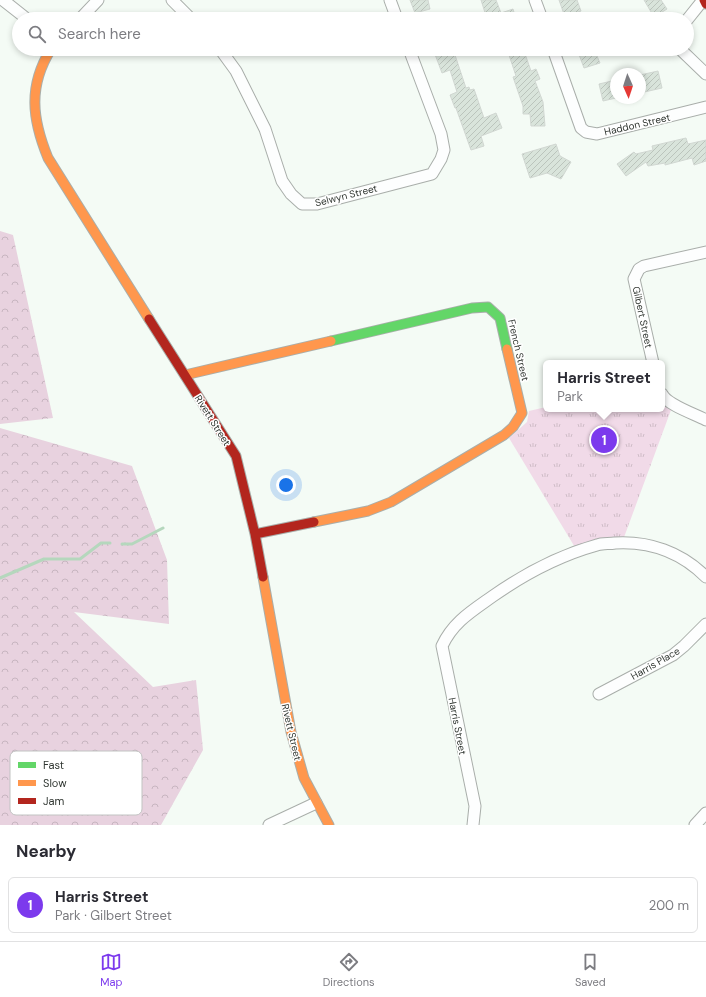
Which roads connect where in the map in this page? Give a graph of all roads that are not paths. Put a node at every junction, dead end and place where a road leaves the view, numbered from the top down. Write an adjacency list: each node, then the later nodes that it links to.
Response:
1 (3, 0): 8 (street)
2 (98, 0): 9 (street)
3 (172, 0): 10 (street)
4 (390, 0): 11 (street)
5 (535, 0): 12 (street)
6 (704, 0): 7 (street); 13 (street)
7 (706, 4)
8 (18, 12)
9 (87, 12)
10 (184, 12)
11 (394, 12)
12 (539, 12)
13 (694, 12)
14 (47, 56): 23 (street, Rivett Street)
15 (225, 56): 16 (street, Selwyn Street)
16 (412, 56)
17 (555, 56): 20 (street, Haddon Street)
18 (687, 56): 19 (street)
19 (706, 74)
20 (706, 107)
21 (706, 252): 22 (street, Gilbert Street)
22 (652, 360)
23 (185, 375): 26 (street, Rivett Street); 26 (street, French Street)
24 (665, 399): 25 (street)
25 (706, 420)
26 (255, 534): 30 (street, Rivett Street)
27 (706, 577): 34 (street, Harris Street)
28 (706, 624): 29 (street, Harris Place)
29 (599, 694)
30 (316, 803): 32 (street); 33 (street, Rivett Street)
31 (706, 813): 35 (street)
32 (269, 825)
33 (329, 825)
34 (473, 825)
35 (695, 825)

